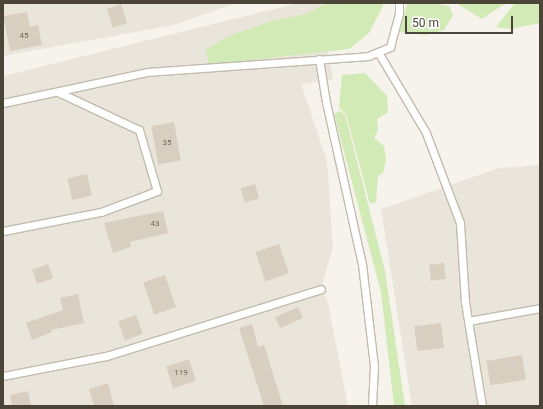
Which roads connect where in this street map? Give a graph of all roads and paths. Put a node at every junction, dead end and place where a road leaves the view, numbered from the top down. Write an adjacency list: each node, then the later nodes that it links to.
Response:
1 (400, 3): 2 (lane)
2 (378, 52): 3 (lane); 9 (lane)
3 (319, 59): 4 (lane); 11 (lane)
4 (58, 92): 5 (lane); 6 (lane)
5 (3, 103)
6 (3, 231)
7 (321, 289): 10 (lane)
8 (540, 308): 9 (lane)
9 (468, 321): 12 (lane)
10 (3, 376)
11 (372, 406)
12 (482, 406)

